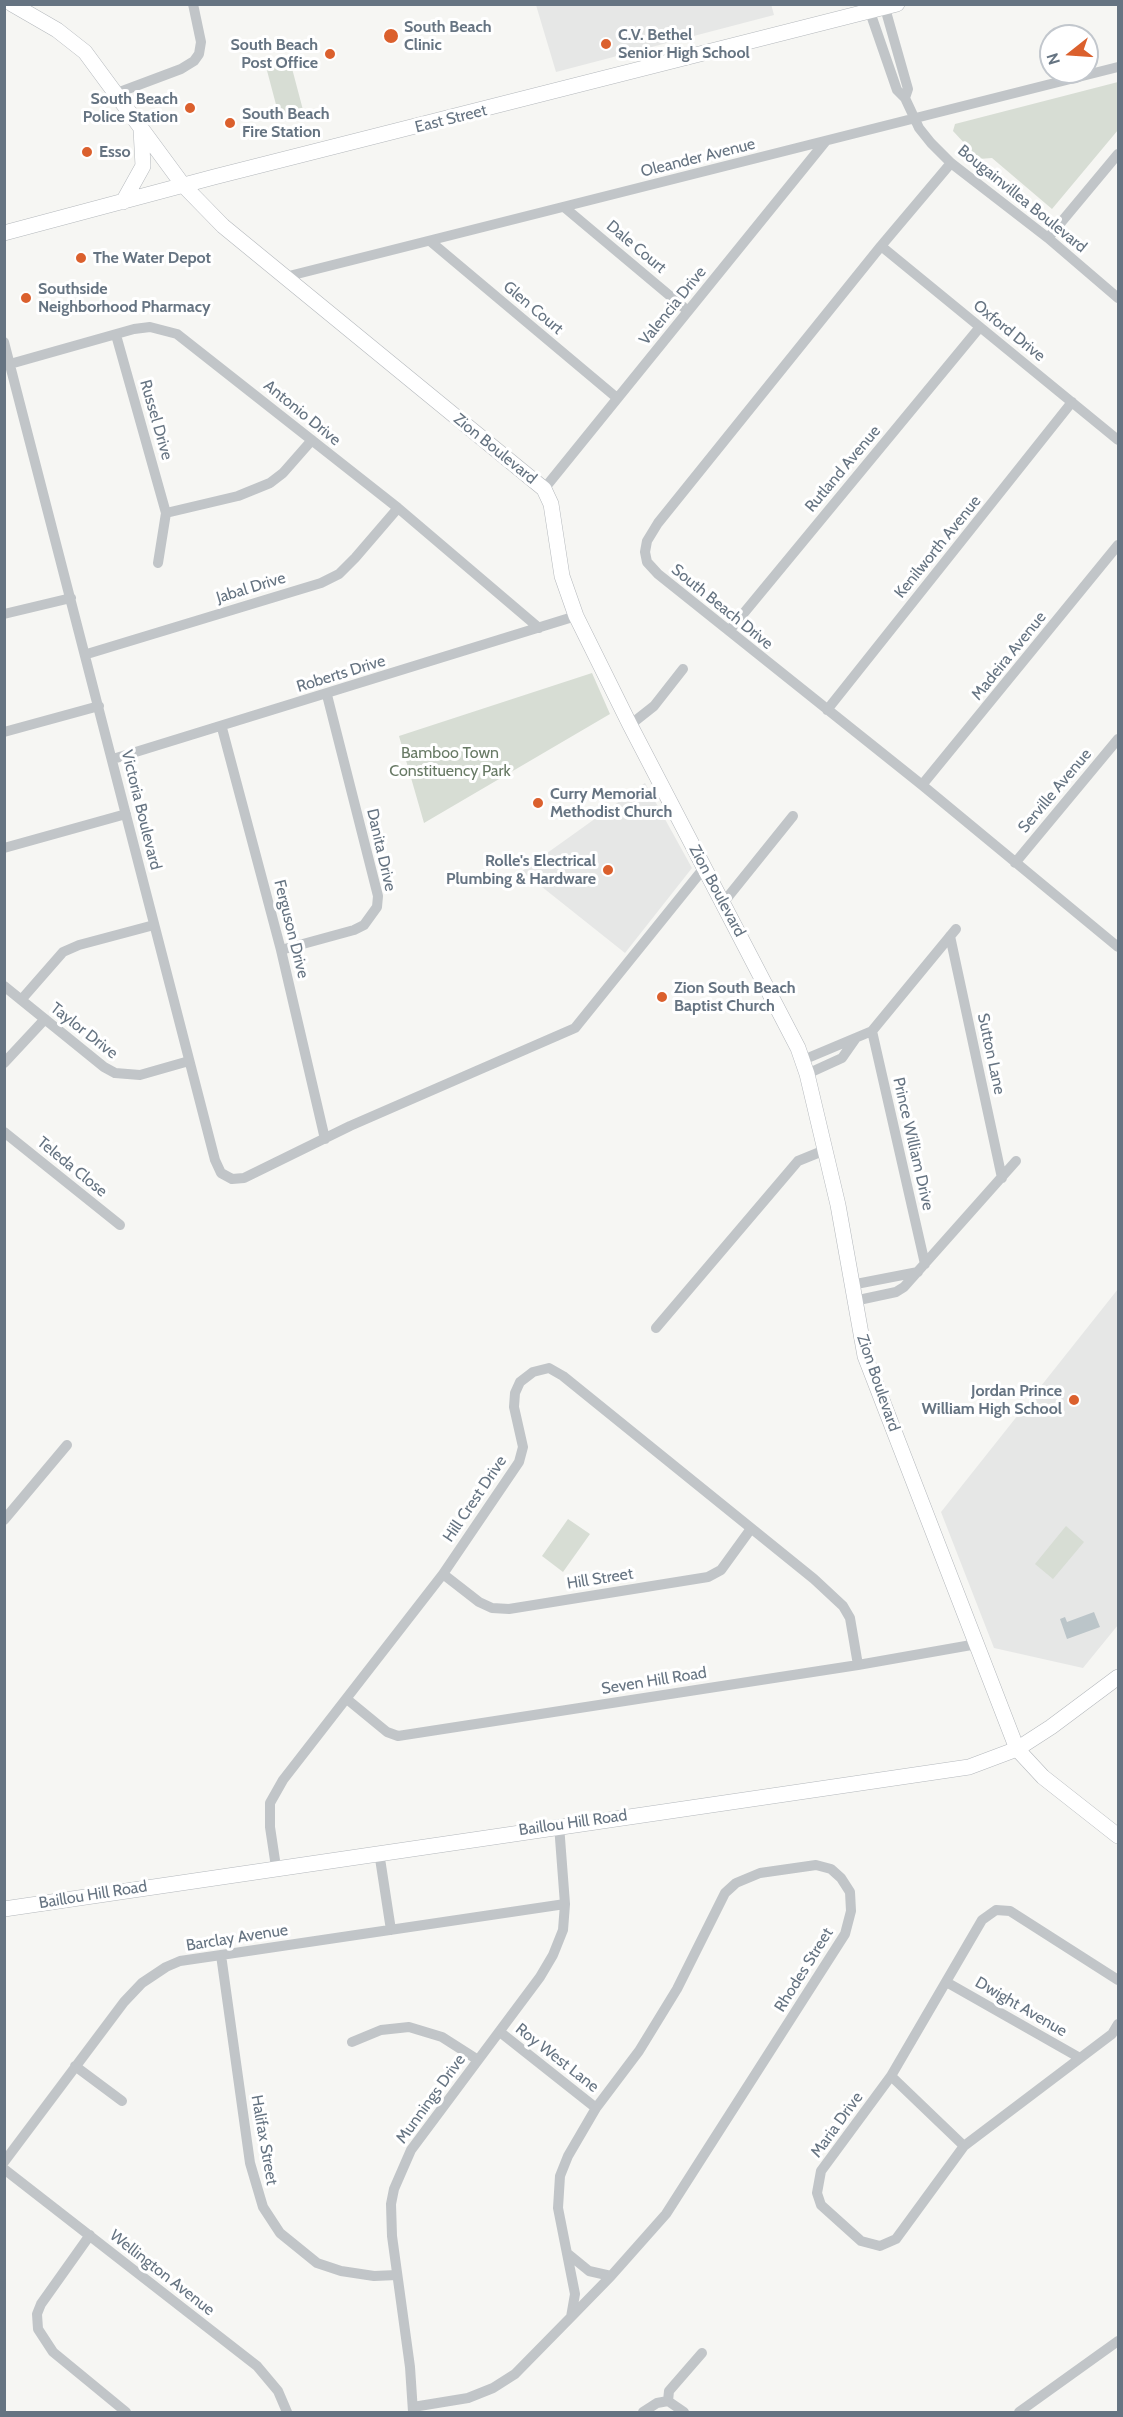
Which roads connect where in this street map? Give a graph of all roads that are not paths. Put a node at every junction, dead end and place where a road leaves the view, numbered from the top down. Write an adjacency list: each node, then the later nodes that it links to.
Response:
1 (12, 4): 5 (main road, Zion Boulevard)
2 (193, 4): 5 (street)
3 (884, 8): 6 (street, Bougainvillea Boulevard); 11 (main road, East Street)
4 (1119, 67): 6 (street, Oleander Avenue)
5 (117, 93): 7 (main road, Zion Boulevard)
6 (914, 119): 8 (street, Oleander Avenue); 10 (street, Bougainvillea Boulevard)
7 (141, 128): 11 (main road, Zion Boulevard); 12 (main road)
8 (825, 142): 13 (street, Oleander Avenue); 20 (street, Valencia Drive)
9 (1119, 154): 15 (street)
10 (951, 163): 15 (street, Bougainvillea Boulevard); 17 (street, South Beach Drive)
11 (183, 185): 12 (main road, East Street); 18 (main road, Zion Boulevard)
12 (123, 202): 14 (main road, East Street)
13 (564, 207): 16 (street, Oleander Avenue); 20 (street, Dale Court)
14 (4, 233)
15 (1048, 238): 19 (street, Bougainvillea Boulevard)
16 (430, 241): 18 (street, Oleander Avenue); 25 (street, Glen Court)
17 (881, 246): 21 (street, Oxford Drive); 38 (street, South Beach Drive)
18 (285, 277): 29 (main road, Zion Boulevard)
19 (1119, 298)
20 (688, 311): 25 (street, Valencia Drive)
21 (980, 327): 26 (street, Oxford Drive); 38 (street, Rutland Avenue)
22 (116, 335): 24 (street, Antonio Drive); 27 (street, Antonio Drive); 31 (street, Russel Drive)
23 (5, 347): 24 (street, Victoria Boulevard)
24 (10, 364): 34 (street, Victoria Boulevard)
25 (617, 398): 29 (street, Valencia Drive)
26 (1072, 402): 28 (street, Oxford Drive); 43 (street, Kenilworth Avenue)
27 (312, 440): 30 (street, Antonio Drive); 31 (street)
28 (1119, 440)
29 (544, 489): 36 (main road, Zion Boulevard)
30 (398, 508): 37 (street, Antonio Drive); 39 (street, Jabal Drive)
31 (166, 513): 33 (street, Russel Drive)
32 (1119, 545): 49 (street, Madeira Avenue)
33 (158, 563)
34 (70, 598): 35 (street); 39 (street, Victoria Boulevard)
35 (4, 614)
36 (576, 616): 37 (street, Roberts Drive); 44 (main road, Zion Boulevard)
37 (539, 628): 41 (street, Roberts Drive)
38 (729, 631): 43 (street, South Beach Drive)
39 (87, 654): 42 (street, Victoria Boulevard)
40 (683, 669): 44 (street)
41 (327, 694): 45 (street, Roberts Drive); 58 (street, Danita Drive)
42 (99, 706): 46 (street); 48 (street, Victoria Boulevard)
43 (827, 710): 49 (street, South Beach Drive)
44 (630, 725): 54 (main road, Zion Boulevard)
45 (222, 728): 48 (street, Roberts Drive); 58 (street, Ferguson Drive)
46 (4, 732)
47 (1119, 739): 53 (street, Serville Avenue)
48 (113, 759): 50 (street, Victoria Boulevard)
49 (922, 785): 53 (street, South Beach Drive)
50 (126, 814): 52 (street); 56 (street, Victoria Boulevard)
51 (793, 816): 55 (street)
52 (4, 848)
53 (1015, 863): 57 (street, South Beach Drive)
54 (704, 868): 55 (main road, Zion Boulevard); 67 (street)
55 (723, 903): 65 (main road, Zion Boulevard)
56 (154, 925): 60 (street); 63 (street, Victoria Boulevard)
57 (1117, 942)
58 (281, 950): 67 (street, Ferguson Drive)
59 (4, 986): 60 (street, Taylor Drive)
60 (21, 1000): 61 (street, Taylor Drive)
61 (45, 1019): 63 (street, Taylor Drive); 64 (street)
62 (872, 1031): 65 (street); 70 (street, Sutton Lane); 72 (street, Prince William Drive)
63 (189, 1061): 67 (street, Victoria Boulevard)
64 (4, 1063)
65 (805, 1067): 68 (main road, Zion Boulevard)
66 (4, 1132): 71 (street, Teleda Close)
67 (326, 1139)
68 (825, 1150): 73 (main road, Zion Boulevard); 75 (street)
69 (1016, 1161): 70 (street)
70 (1002, 1178): 72 (street)
71 (120, 1225)
72 (922, 1268): 73 (street); 74 (street)
73 (851, 1285): 74 (main road, Zion Boulevard)
74 (854, 1301): 80 (main road, Zion Boulevard)
75 (656, 1328)
76 (67, 1445): 77 (street)
77 (4, 1520)
78 (750, 1530): 79 (street, Hill Street); 79 (street, Hill Crest Drive); 81 (street, Hill Crest Drive)
79 (443, 1574): 83 (street, Hill Crest Drive)
80 (977, 1644): 81 (street, Seven Hill Road); 84 (main road, Zion Boulevard)
81 (858, 1665): 83 (street, Seven Hill Road)
82 (1119, 1677): 84 (main road, Baillou Hill Road)
83 (348, 1700): 88 (street, Hill Crest Drive)
84 (1017, 1749): 85 (main road, Baillou Hill Road); 86 (main road)
85 (559, 1825): 87 (main road, Baillou Hill Road); 89 (street, Munnings Drive)
86 (1119, 1836)
87 (379, 1852): 88 (main road, Baillou Hill Road); 91 (street)
88 (276, 1867): 90 (main road, Baillou Hill Road)
89 (565, 1904): 91 (street, Barclay Avenue); 96 (street, Munnings Drive)
90 (4, 1909)
91 (391, 1930): 92 (street, Barclay Avenue)
92 (221, 1955): 100 (street, Barclay Avenue); 109 (street, Halifax Street)
93 (1119, 1980): 94 (street, Maria Drive)
94 (948, 1983): 98 (street, Dwight Avenue); 101 (street, Maria Drive)
95 (1119, 2024): 98 (street, Maria Drive)
96 (500, 2032): 99 (street, Munnings Drive); 103 (street, Roy West Lane)
97 (352, 2042): 99 (street)
98 (1080, 2058): 104 (street, Maria Drive)
99 (478, 2060): 109 (street, Munnings Drive)
100 (75, 2066): 102 (street); 105 (street, Barclay Avenue)
101 (891, 2076): 104 (street); 104 (street, Maria Drive)
102 (122, 2101)
103 (596, 2108): 108 (street, Rhodes Street); 110 (street, Rhodes Street)
104 (964, 2146)
105 (4, 2162)
106 (4, 2169): 107 (street, Wellington Avenue)
107 (90, 2235): 116 (street); 117 (street, Wellington Avenue)
108 (567, 2252): 110 (street); 111 (street, Rhodes Street)
109 (397, 2275): 115 (street, Munnings Drive)
110 (611, 2276): 111 (street, Rhodes Street)
111 (571, 2317): 115 (street, Rhodes Street)
112 (1119, 2341): 120 (street)
113 (702, 2353): 114 (street)
114 (668, 2401): 118 (street); 119 (street)
115 (413, 2410)
116 (126, 2412)
117 (287, 2412)
118 (644, 2412)
119 (684, 2412)
120 (1019, 2412)

